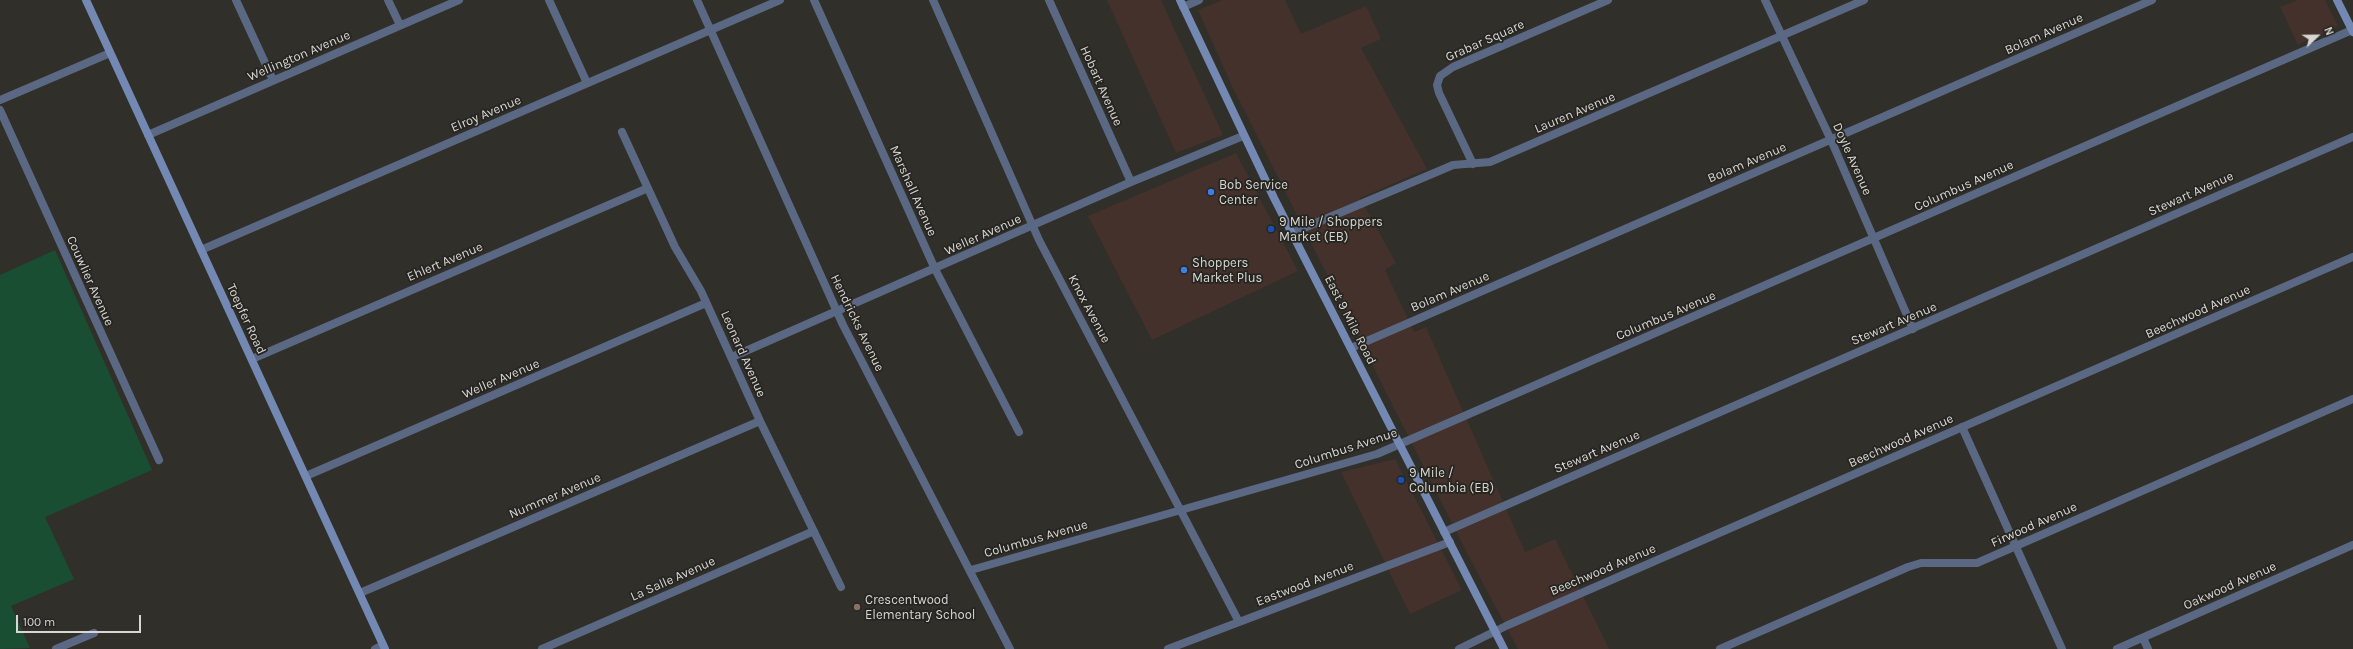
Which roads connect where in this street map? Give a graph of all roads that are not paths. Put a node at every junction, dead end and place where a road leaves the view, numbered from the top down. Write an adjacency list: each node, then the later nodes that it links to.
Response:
1 (86, 0): 22 (street, Toepfer Road)
2 (236, 0): 23 (street)
3 (388, 0): 18 (street)
4 (459, 0): 18 (street, Wellington Avenue)
5 (549, 0): 24 (street)
6 (697, 0): 19 (street, Hendricks Avenue)
7 (780, 0): 19 (street, Elroy Avenue)
8 (814, 0): 40 (street, Marshall Avenue)
9 (932, 0): 35 (street, Knox Avenue)
10 (1049, 0): 33 (street, Hobart Avenue)
11 (1199, 0): 17 (street)
12 (1608, 0): 32 (street, Grabar Square)
13 (1765, 0): 21 (street, Doyle Avenue)
14 (1864, 0): 21 (street, Lauren Avenue)
15 (2152, 0): 31 (street, Bolam Avenue)
16 (2340, 1): 20 (street)
17 (1181, 4): 29 (street, East 9 Mile Road)
18 (400, 26): 23 (street, Wellington Avenue)
19 (711, 31): 24 (street, Elroy Avenue); 42 (street, Hendricks Avenue)
20 (2352, 31): 37 (street, Columbus Avenue)
21 (1783, 36): 31 (street, Doyle Avenue); 32 (street, Lauren Avenue)
22 (110, 53): 25 (street); 28 (street, Toepfer Road)
23 (273, 80): 28 (street, Wellington Avenue)
24 (587, 83): 38 (street, Elroy Avenue)
25 (0, 100)
26 (0, 110): 52 (street, Couwlier Avenue)
27 (622, 132): 34 (street, Leonard Avenue)
28 (148, 134): 38 (street, Toepfer Road)
29 (1243, 136): 33 (street, Weller Avenue); 36 (street, East 9 Mile Road)
30 (2353, 137): 43 (street, Stewart Avenue)
31 (1831, 140): 37 (street, Doyle Avenue); 44 (street, Bolam Avenue)
32 (1473, 164): 36 (street, Lauren Avenue)
33 (1131, 182): 35 (street, Weller Avenue)
34 (648, 188): 41 (street, Leonard Avenue); 46 (street, Ehlert Avenue)
35 (1033, 226): 40 (street, Weller Avenue); 54 (street, Knox Avenue)
36 (1292, 233): 44 (street, East 9 Mile Road)
37 (1874, 239): 43 (street, Doyle Avenue); 51 (street, Columbus Avenue)
38 (201, 250): 46 (street, Toepfer Road)
39 (2353, 257): 49 (street, Beechwood Avenue)
40 (935, 269): 42 (street, Weller Avenue); 50 (street, Marshall Avenue)
41 (706, 304): 45 (street, Leonard Avenue); 53 (street, Weller Avenue)
42 (837, 311): 45 (street, Weller Avenue); 60 (street, Hendricks Avenue)
43 (1913, 329): 56 (street, Stewart Avenue)
44 (1351, 348): 51 (street, East 9 Mile Road)
45 (732, 356): 48 (street, Leonard Avenue)
46 (252, 359): 53 (street, Toepfer Road)
47 (2353, 399): 59 (street, Firwood Avenue)
48 (760, 421): 55 (street, Leonard Avenue); 62 (street, Nummer Avenue)
49 (1962, 427): 59 (street); 64 (street, Beechwood Avenue)
50 (1019, 432)
51 (1400, 445): 54 (street, Columbus Avenue); 56 (street, East 9 Mile Road)
52 (159, 460)
53 (306, 476): 62 (street, Toepfer Road)
54 (1182, 509): 60 (street, Columbus Avenue); 63 (street, Knox Avenue)
55 (814, 531): 61 (street, Leonard Avenue); 70 (street, La Salle Avenue)
56 (1444, 532): 57 (street, East 9 Mile Road)
57 (1450, 542): 63 (street, Eastwood Avenue); 64 (street, East 9 Mile Road)
58 (2353, 545): 66 (street, Oakwood Avenue)
59 (2016, 546): 75 (street, Firwood Avenue); 76 (street)
60 (972, 570): 71 (street, Hendricks Avenue)
61 (841, 587)
62 (360, 594): 67 (street, Toepfer Road)
63 (1239, 622): 72 (street, Eastwood Avenue)
64 (1495, 632): 73 (street, Beechwood Avenue); 74 (street, East 9 Mile Road)
65 (94, 633): 68 (street)
66 (2143, 638): 77 (street, Oakwood Avenue); 78 (street)
67 (384, 647): 69 (street)
68 (56, 649)
69 (375, 649)
70 (542, 649)
71 (1010, 649)
72 (1168, 649)
73 (1458, 649)
74 (1504, 649)
75 (1720, 649)
76 (2062, 649)
77 (2117, 649)
78 (2148, 649)

